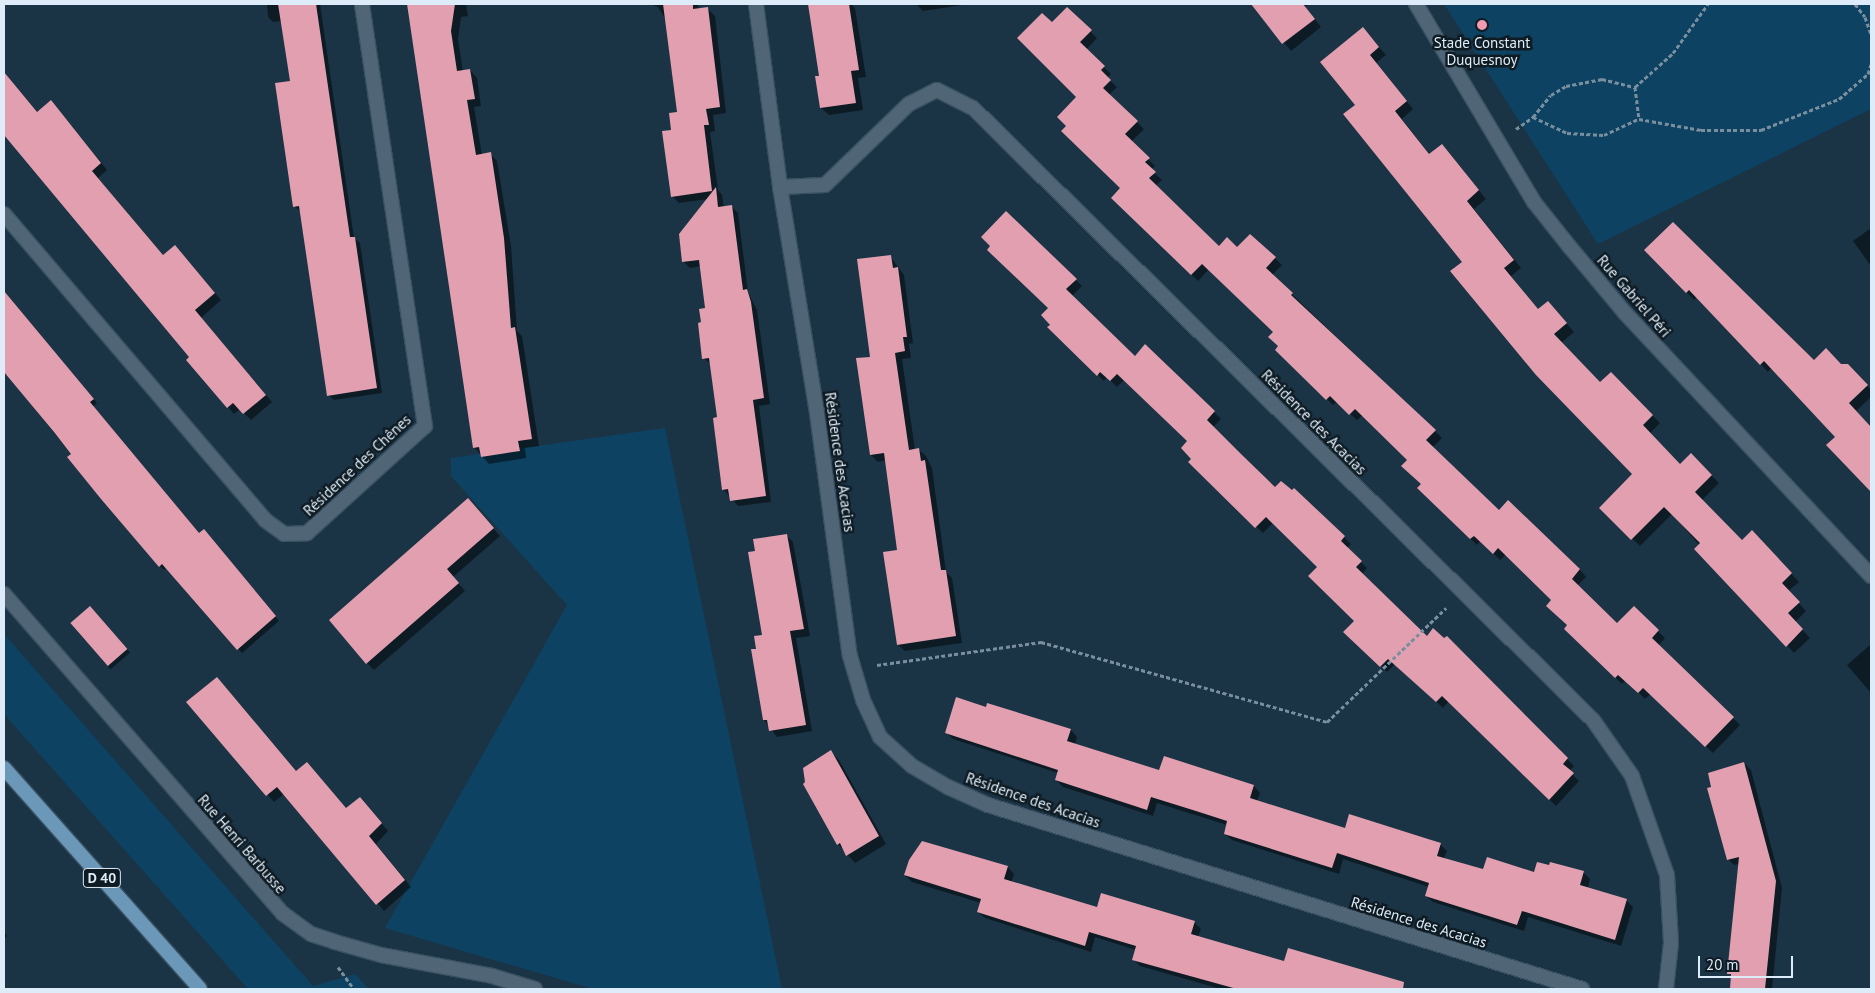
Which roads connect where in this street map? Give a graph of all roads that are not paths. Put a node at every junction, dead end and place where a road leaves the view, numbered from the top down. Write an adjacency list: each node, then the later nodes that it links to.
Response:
1 (362, 4): 5 (street, Résidence des Chênes)
2 (756, 4): 4 (street, Résidence des Acacias)
3 (1416, 4): 6 (street, Rue Gabriel Péri)
4 (780, 187): 11 (street, Résidence des Acacias); 12 (street, Résidence des Acacias)
5 (4, 214)
6 (1871, 576)
7 (4, 594): 10 (street, Rue Henri Barbusse)
8 (4, 768): 9 (main road, D 40)
9 (200, 989)
10 (535, 989)
11 (1582, 989)
12 (1666, 989)

